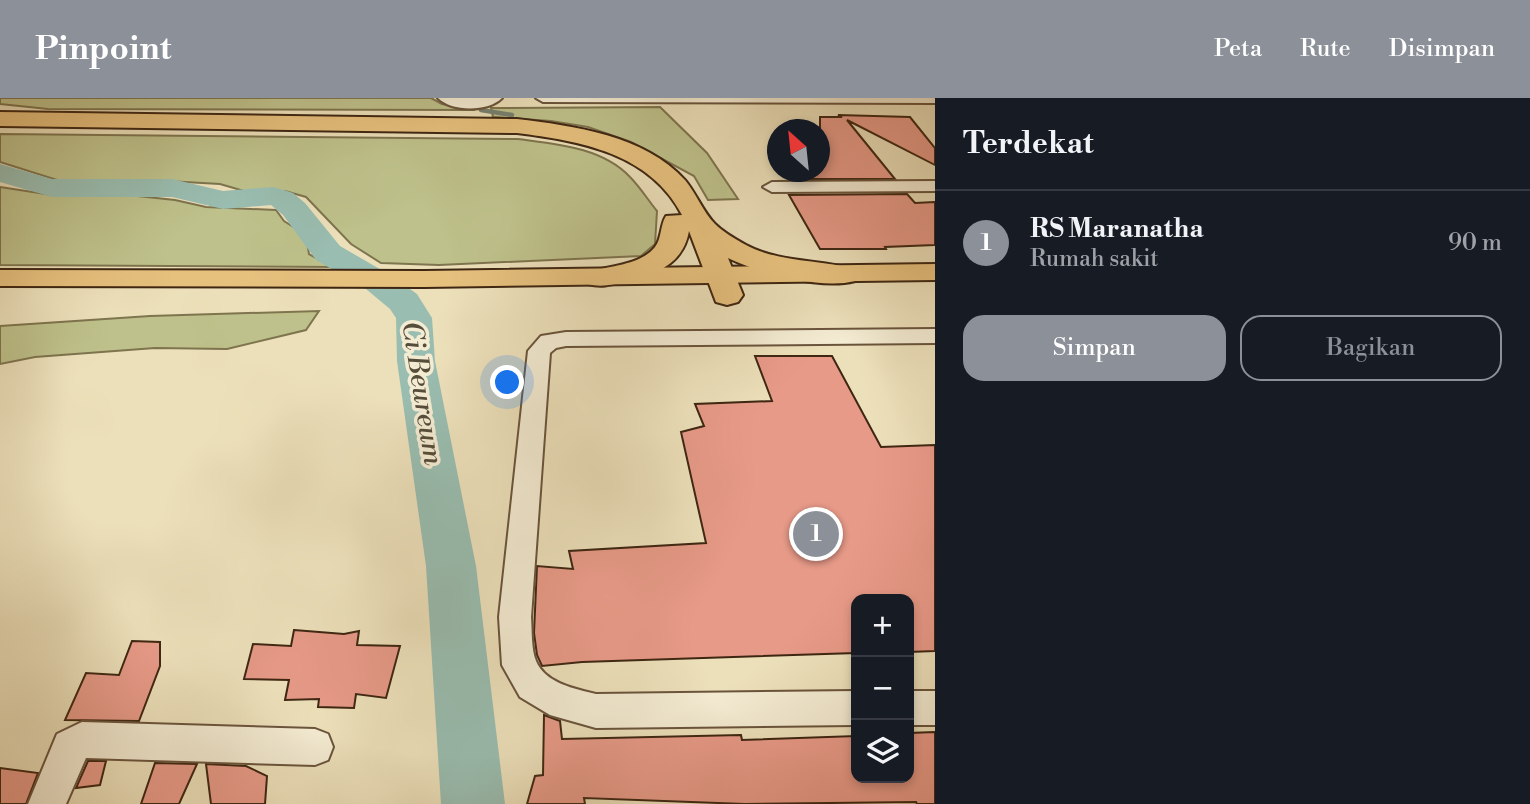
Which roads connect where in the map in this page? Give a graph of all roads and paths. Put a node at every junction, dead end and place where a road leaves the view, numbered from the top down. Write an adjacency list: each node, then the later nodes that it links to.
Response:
1 (445, 98): 2 (street)
2 (495, 98)
3 (543, 98): 4 (street)
4 (706, 98): 5 (street); 6 (street)
5 (935, 99)
6 (935, 110)
7 (0, 119): 11 (highway)
8 (0, 128): 11 (highway)
9 (935, 186): 10 (street)
10 (772, 187)
11 (688, 224): 13 (highway); 15 (highway); 16 (highway)
12 (935, 272): 13 (main road)
13 (844, 275): 16 (main road)
14 (0, 278): 17 (main road)
15 (598, 278): 16 (main road); 18 (main road)
16 (714, 286): 18 (main road); 19 (main road)
17 (309, 288): 18 (main road); 20 (main road)
18 (432, 288)
19 (935, 292)
20 (0, 294)
21 (935, 336): 22 (street)
22 (851, 708)
23 (914, 708): 24 (street)
24 (935, 708)
25 (315, 747): 26 (street)
26 (47, 804)

